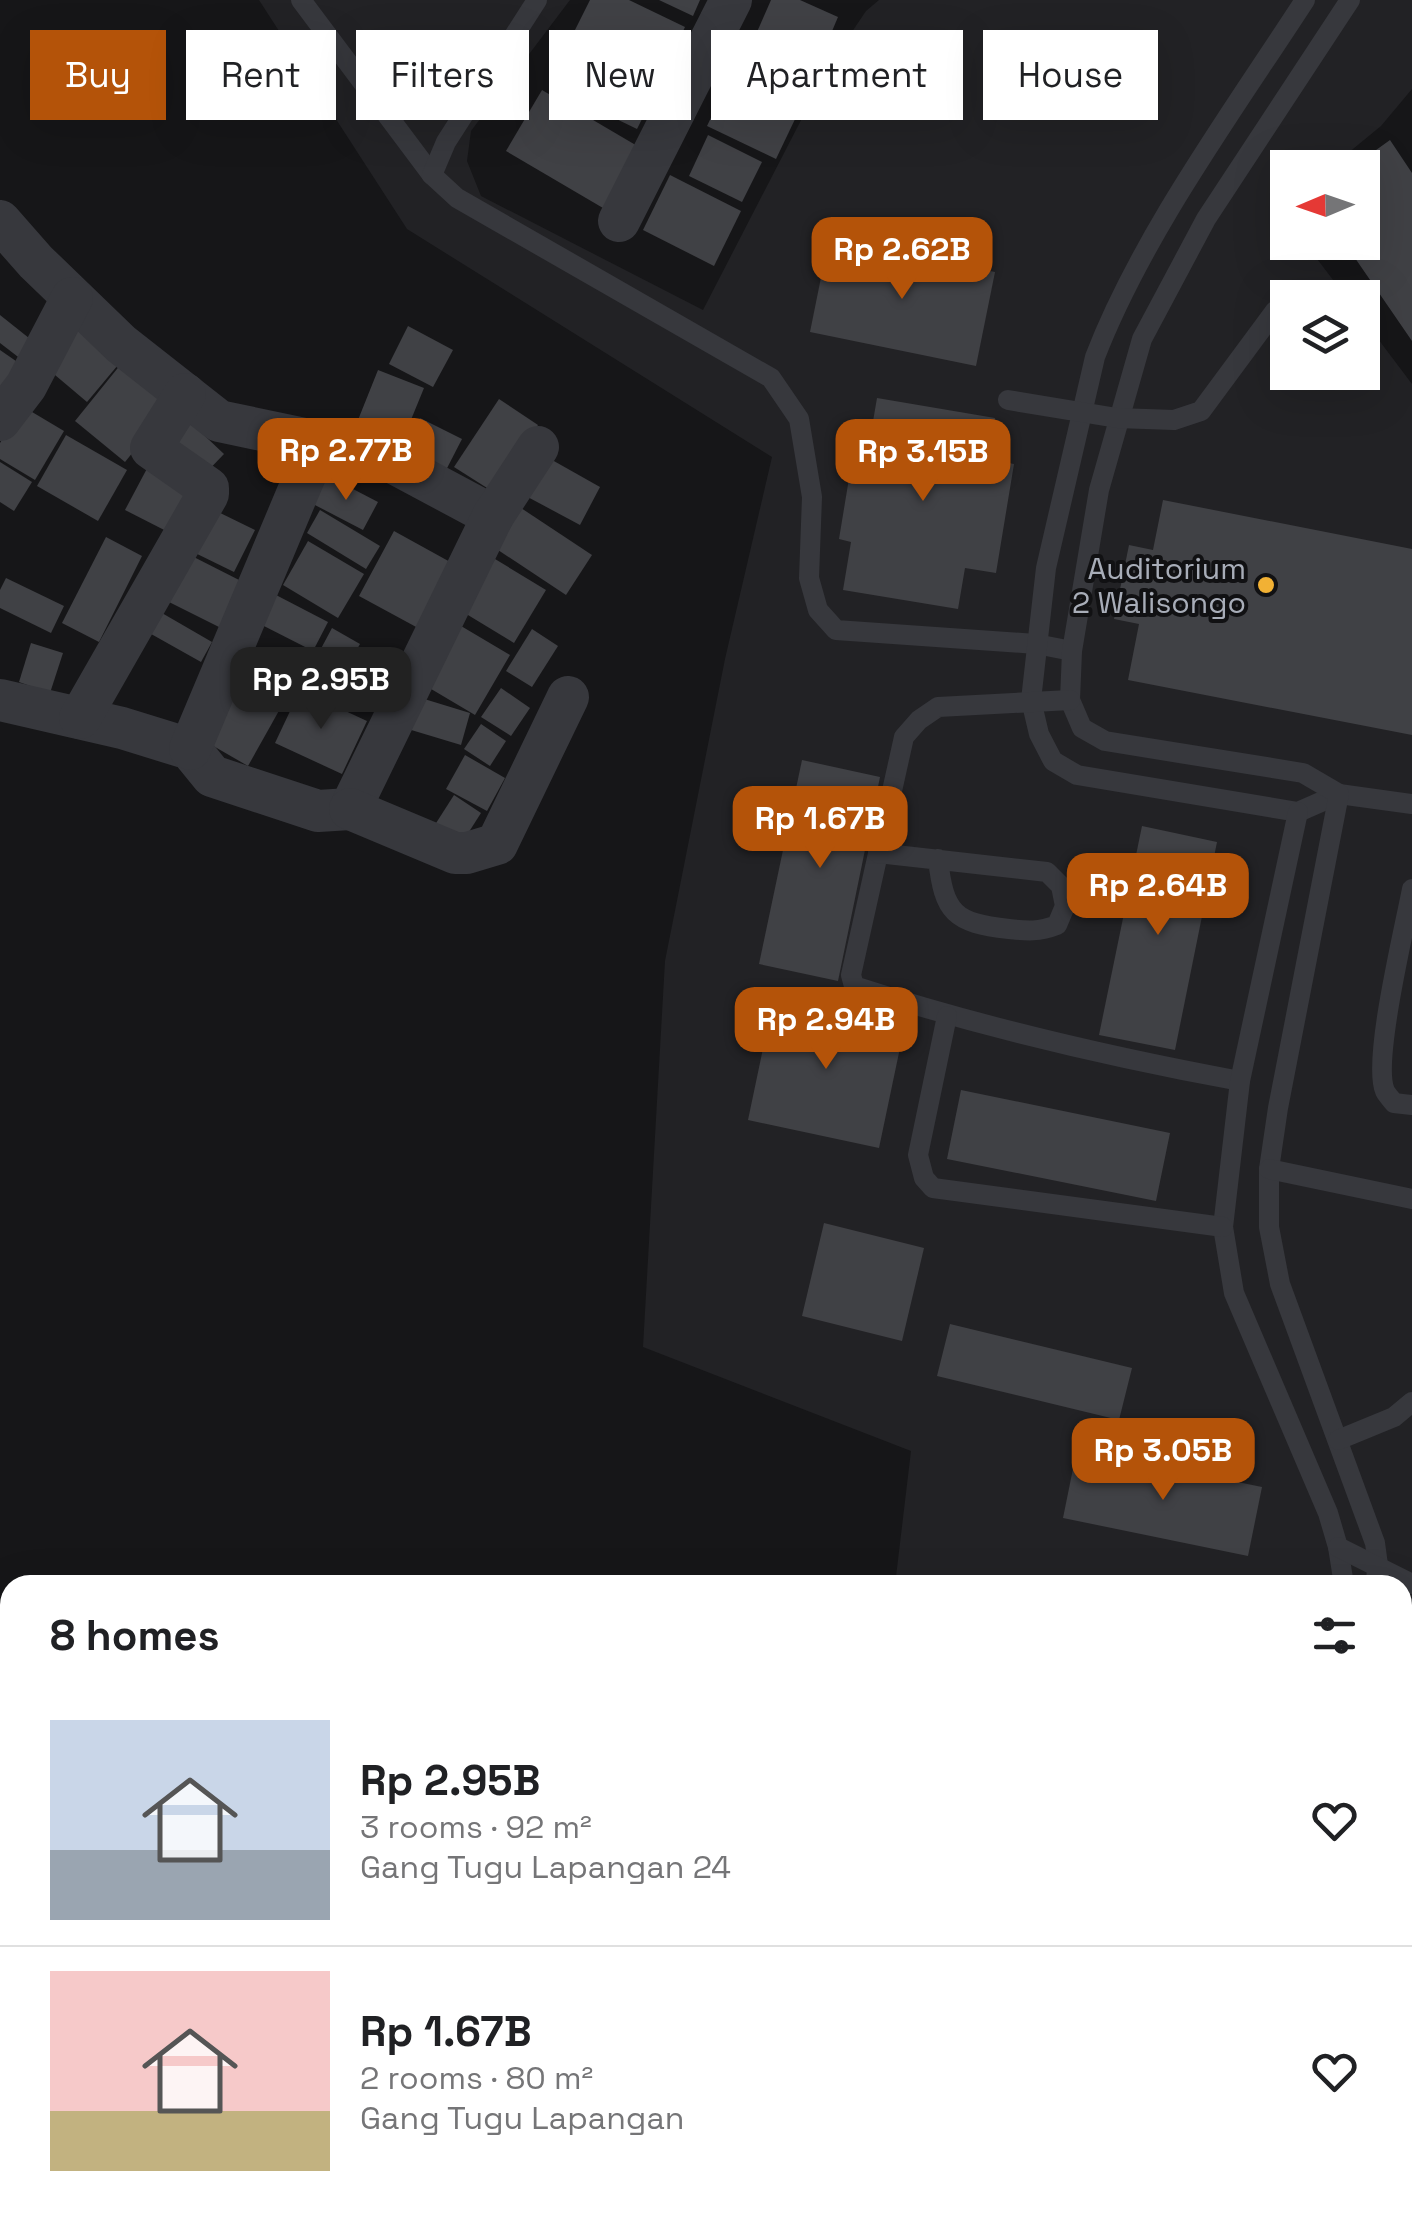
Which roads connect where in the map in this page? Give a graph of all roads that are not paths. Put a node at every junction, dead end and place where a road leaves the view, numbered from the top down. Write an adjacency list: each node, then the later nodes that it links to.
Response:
1 (301, 0): 6 (lane)
2 (537, 0): 6 (lane)
3 (730, 0): 7 (street)
4 (1305, 0): 11 (lane)
5 (1339, 4): 12 (lane)
6 (432, 175): 21 (lane)
7 (620, 220)
8 (0, 221): 9 (street)
9 (72, 298): 13 (street); 17 (street)
10 (1270, 318): 16 (lane)
11 (1108, 324): 12 (lane); 15 (lane)
12 (1142, 339): 16 (lane)
13 (184, 394): 18 (street); 27 (street)
14 (1008, 400): 15 (lane)
15 (1083, 410): 16 (lane); 21 (lane)
16 (1118, 418): 22 (lane)
17 (0, 420)
18 (319, 442): 20 (street); 28 (street)
19 (538, 447): 20 (street)
20 (493, 516): 31 (street)
21 (1036, 644): 22 (lane); 25 (lane)
22 (1072, 651): 26 (lane)
23 (568, 697): 31 (street)
24 (0, 700): 27 (street)
25 (1031, 700): 26 (lane); 32 (lane); 33 (lane)
26 (1070, 700): 29 (lane)
27 (80, 718): 28 (street)
28 (190, 749): 31 (street)
29 (1339, 794): 30 (lane); 32 (lane); 39 (lane)
30 (1412, 804)
31 (350, 809)
32 (1298, 812): 37 (lane)
33 (878, 853): 34 (lane); 36 (lane)
34 (938, 859): 34 (lane)
35 (1412, 890): 38 (lane)
36 (947, 1016): 37 (lane); 41 (lane)
37 (1240, 1081): 41 (lane)
38 (1412, 1105)
39 (1269, 1168): 40 (lane); 43 (lane)
40 (1412, 1199)
41 (1222, 1227): 44 (lane)
42 (1412, 1402): 43 (lane)
43 (1338, 1440): 46 (lane)
44 (1338, 1547): 45 (lane); 46 (lane)
45 (1342, 1575)
46 (1376, 1575)

